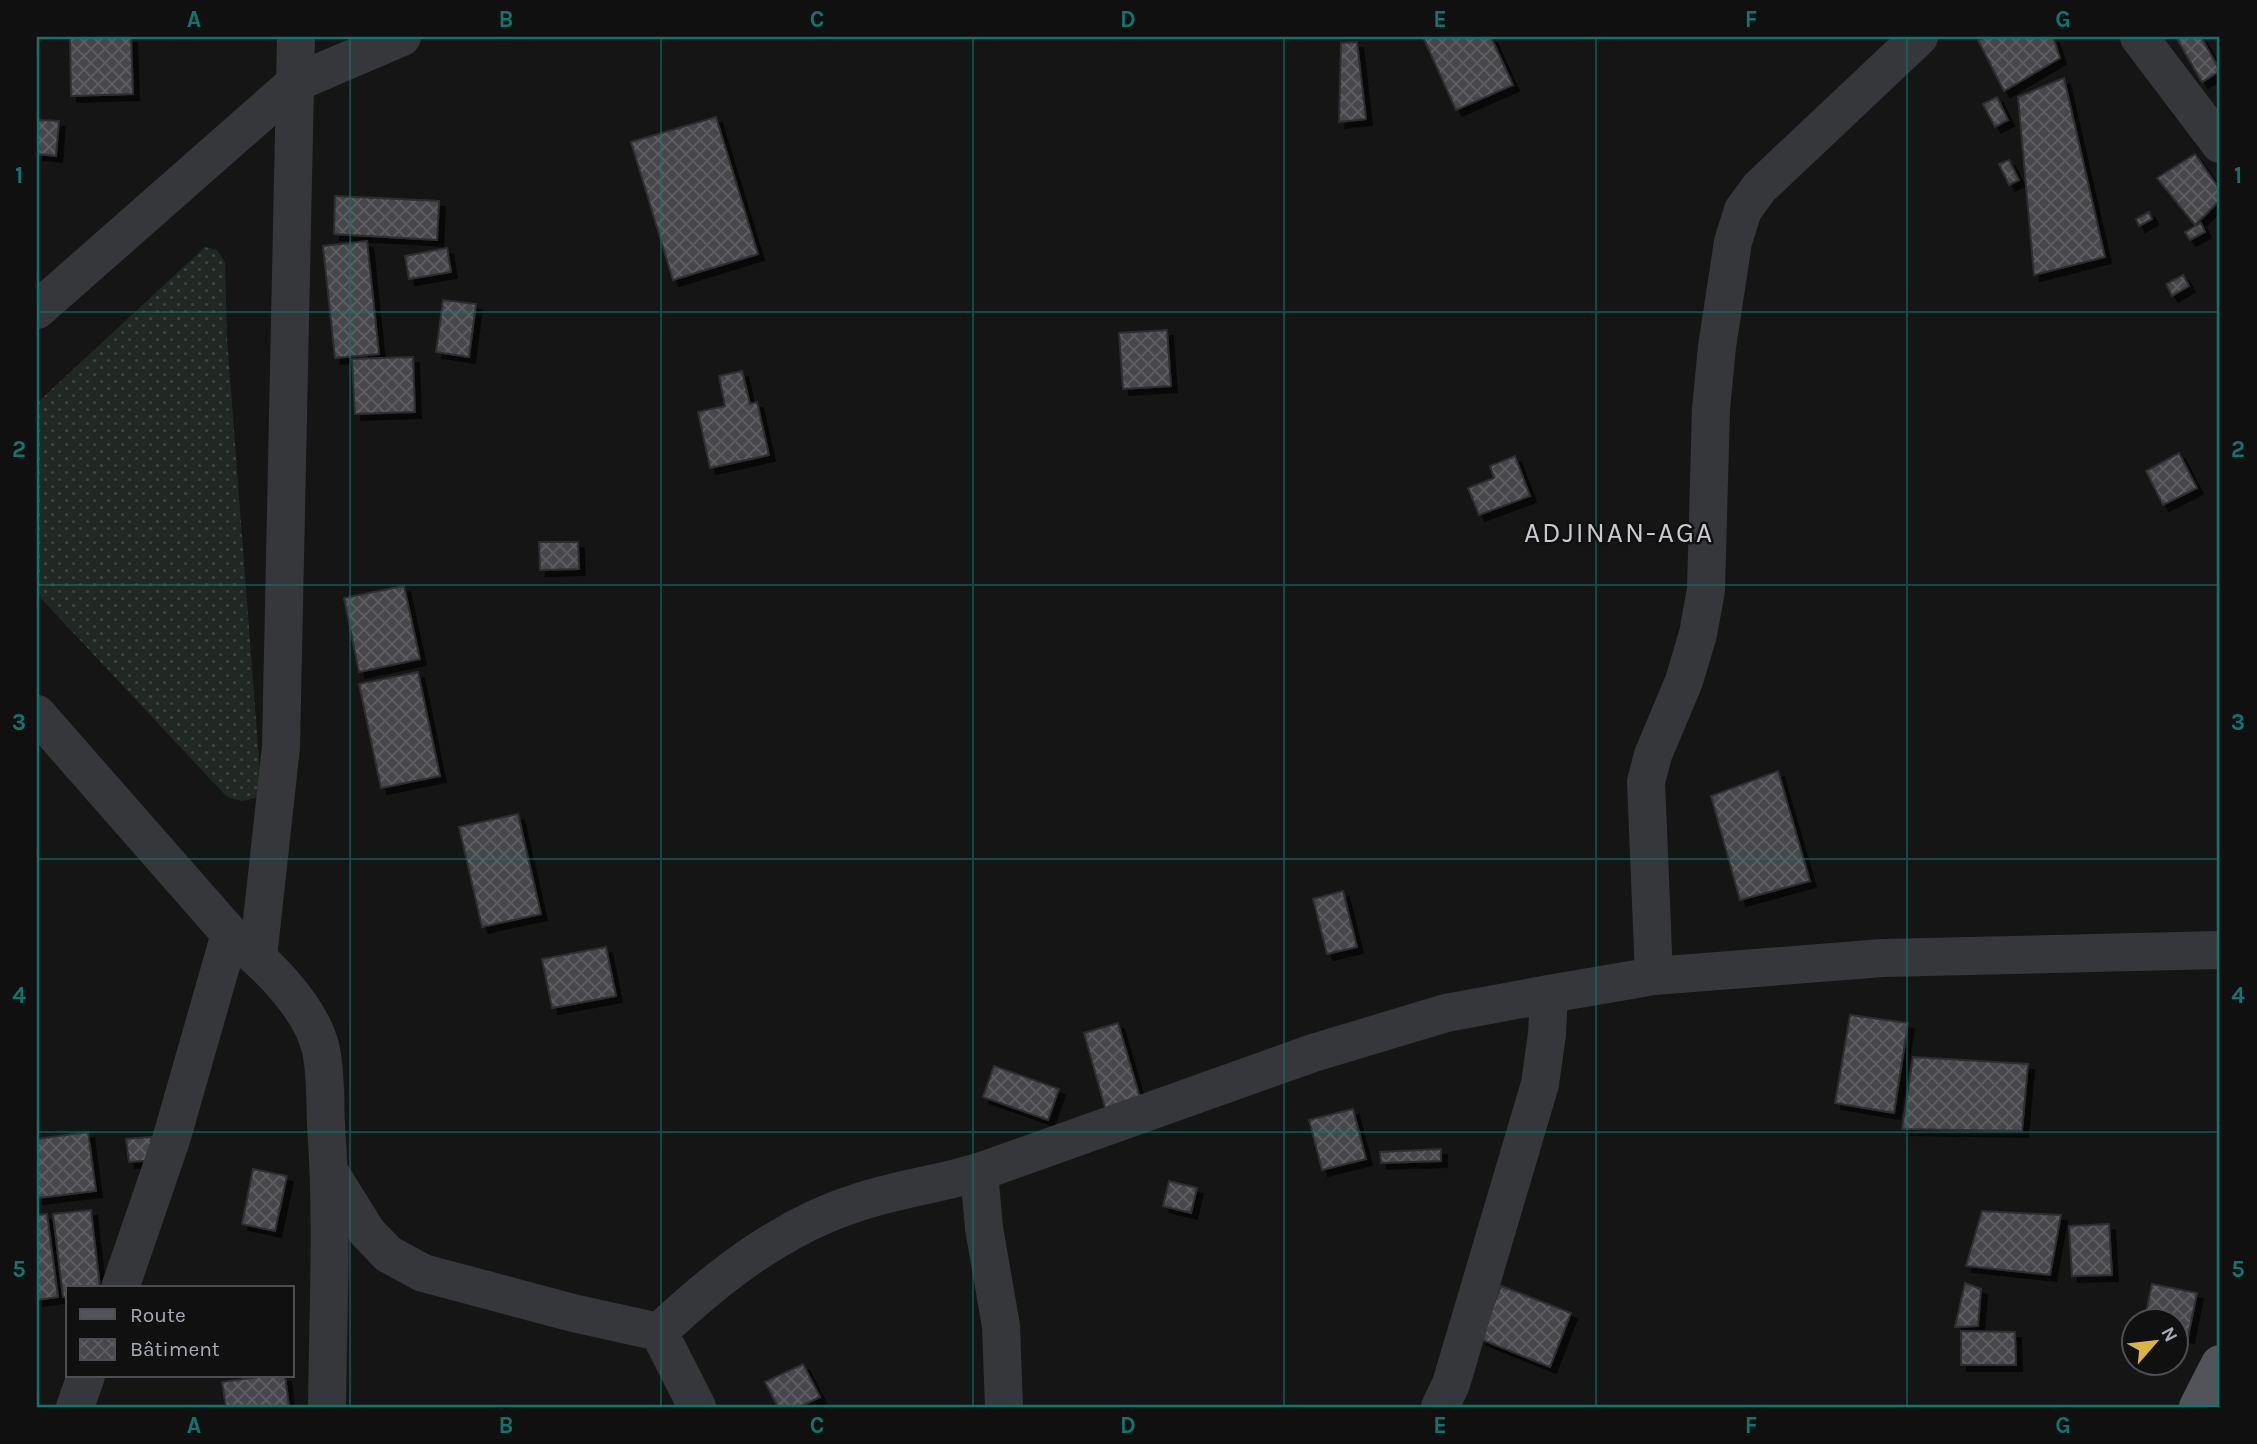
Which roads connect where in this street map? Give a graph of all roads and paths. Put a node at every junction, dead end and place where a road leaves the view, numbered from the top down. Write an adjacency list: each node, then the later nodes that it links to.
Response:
1 (296, 37): 5 (street)
2 (402, 37): 5 (street)
3 (1920, 37): 11 (street)
4 (2139, 37): 6 (street)
5 (295, 83): 7 (street); 9 (street)
6 (2220, 145)
7 (37, 310)
8 (37, 714): 9 (street)
9 (244, 946): 13 (street); 15 (street)
10 (2220, 950): 11 (street)
11 (1654, 975): 12 (street)
12 (1549, 994): 14 (street); 21 (street)
13 (330, 1171): 16 (street); 18 (street)
14 (979, 1171): 16 (street); 20 (street)
15 (121, 1286)
16 (659, 1332): 19 (street)
17 (2220, 1364): 22 (main road)
18 (327, 1407)
19 (697, 1407)
20 (1004, 1407)
21 (1440, 1407)
22 (2198, 1407)

